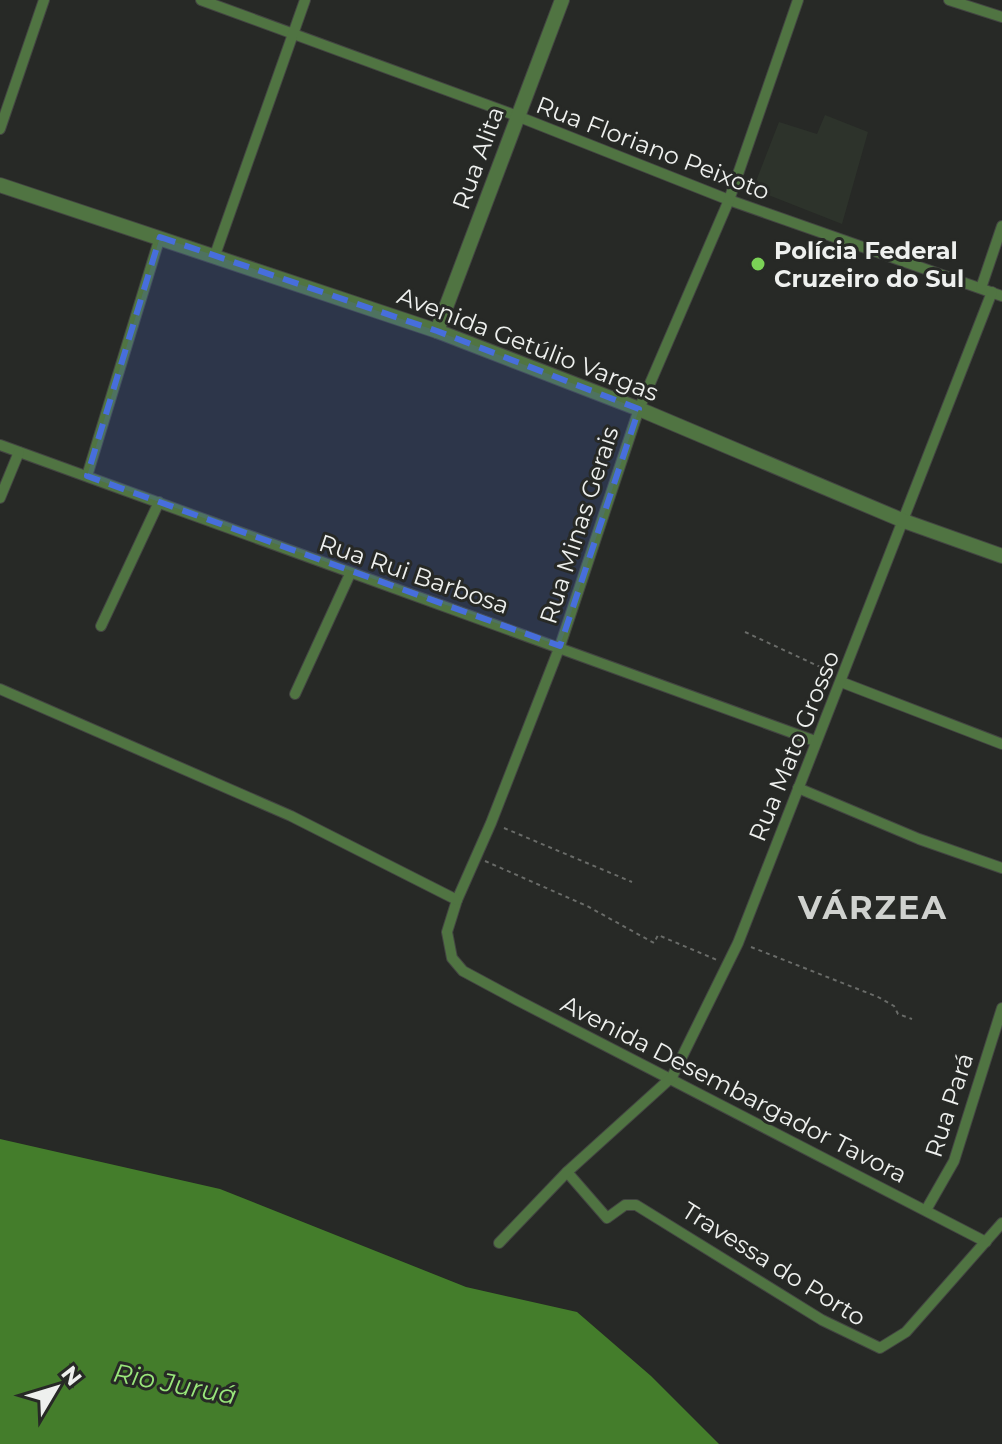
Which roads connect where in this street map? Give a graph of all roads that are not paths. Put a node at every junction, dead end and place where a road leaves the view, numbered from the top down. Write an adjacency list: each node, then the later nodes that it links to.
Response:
1 (44, 0): 10 (street)
2 (201, 0): 8 (street, Rua Floriano Peixoto)
3 (305, 0): 8 (street)
4 (562, 0): 9 (street, Rua Alita)
5 (798, 0): 14 (street, Rua Minas Gerais)
6 (949, 0): 7 (street)
7 (1002, 17)
8 (294, 33): 9 (street, Rua Floriano Peixoto); 17 (street)
9 (517, 116): 14 (street, Rua Floriano Peixoto); 20 (street, Rua Alita)
10 (0, 129)
11 (0, 175): 13 (street, Avenida Getúlio Vargas)
12 (0, 185): 13 (street, Avenida Getúlio Vargas)
13 (30, 194): 16 (street, Avenida Getúlio Vargas)
14 (729, 200): 18 (street, Rua Floriano Peixoto); 21 (street, Rua Minas Gerais)
15 (1002, 226): 18 (street)
16 (160, 237): 17 (street, Avenida Getúlio Vargas); 24 (street)
17 (215, 255): 20 (street, Avenida Getúlio Vargas)
18 (981, 288): 19 (street, Rua Floriano Peixoto)
19 (997, 294): 27 (street, Rua Mato Grosso)
20 (437, 331): 21 (street, Avenida Getúlio Vargas)
21 (639, 409): 27 (street, Avenida Getúlio Vargas); 31 (street, Rua Minas Gerais)
22 (0, 445): 23 (street, Rua Rui Barbosa)
23 (19, 452): 24 (street, Rua Rui Barbosa); 25 (street)
24 (87, 476): 26 (street, Rua Rui Barbosa)
25 (0, 498)
26 (159, 502): 29 (street, Rua Rui Barbosa); 30 (street)
27 (904, 521): 28 (street, Avenida Getúlio Vargas); 32 (street, Rua Mato Grosso)
28 (1002, 556)
29 (350, 574): 31 (street, Rua Rui Barbosa); 34 (street)
30 (101, 626)
31 (560, 646): 35 (street, Rua Rui Barbosa); 39 (street, Rua Minas Gerais)
32 (841, 682): 35 (street, Rua Mato Grosso); 36 (street)
33 (0, 689): 39 (street)
34 (295, 694)
35 (815, 741): 37 (street, Rua Mato Grosso)
36 (1002, 744)
37 (798, 788): 38 (street); 42 (street, Rua Mato Grosso)
38 (1002, 868)
39 (457, 900): 40 (street, Rua Minas Gerais)
40 (463, 971): 42 (street, Avenida Desembargador Tavora)
41 (1002, 1008): 44 (street, Rua Pará)
42 (672, 1077): 43 (street, Rua Mato Grosso); 44 (street, Avenida Desembargador Tavora)
43 (567, 1172): 46 (street, Travessa do Porto); 47 (street, Rua Mato Grosso)
44 (926, 1210): 46 (street, Avenida Desembargador Tavora)
45 (1002, 1223): 46 (street, Travessa do Porto)
46 (986, 1242)
47 (499, 1243)

